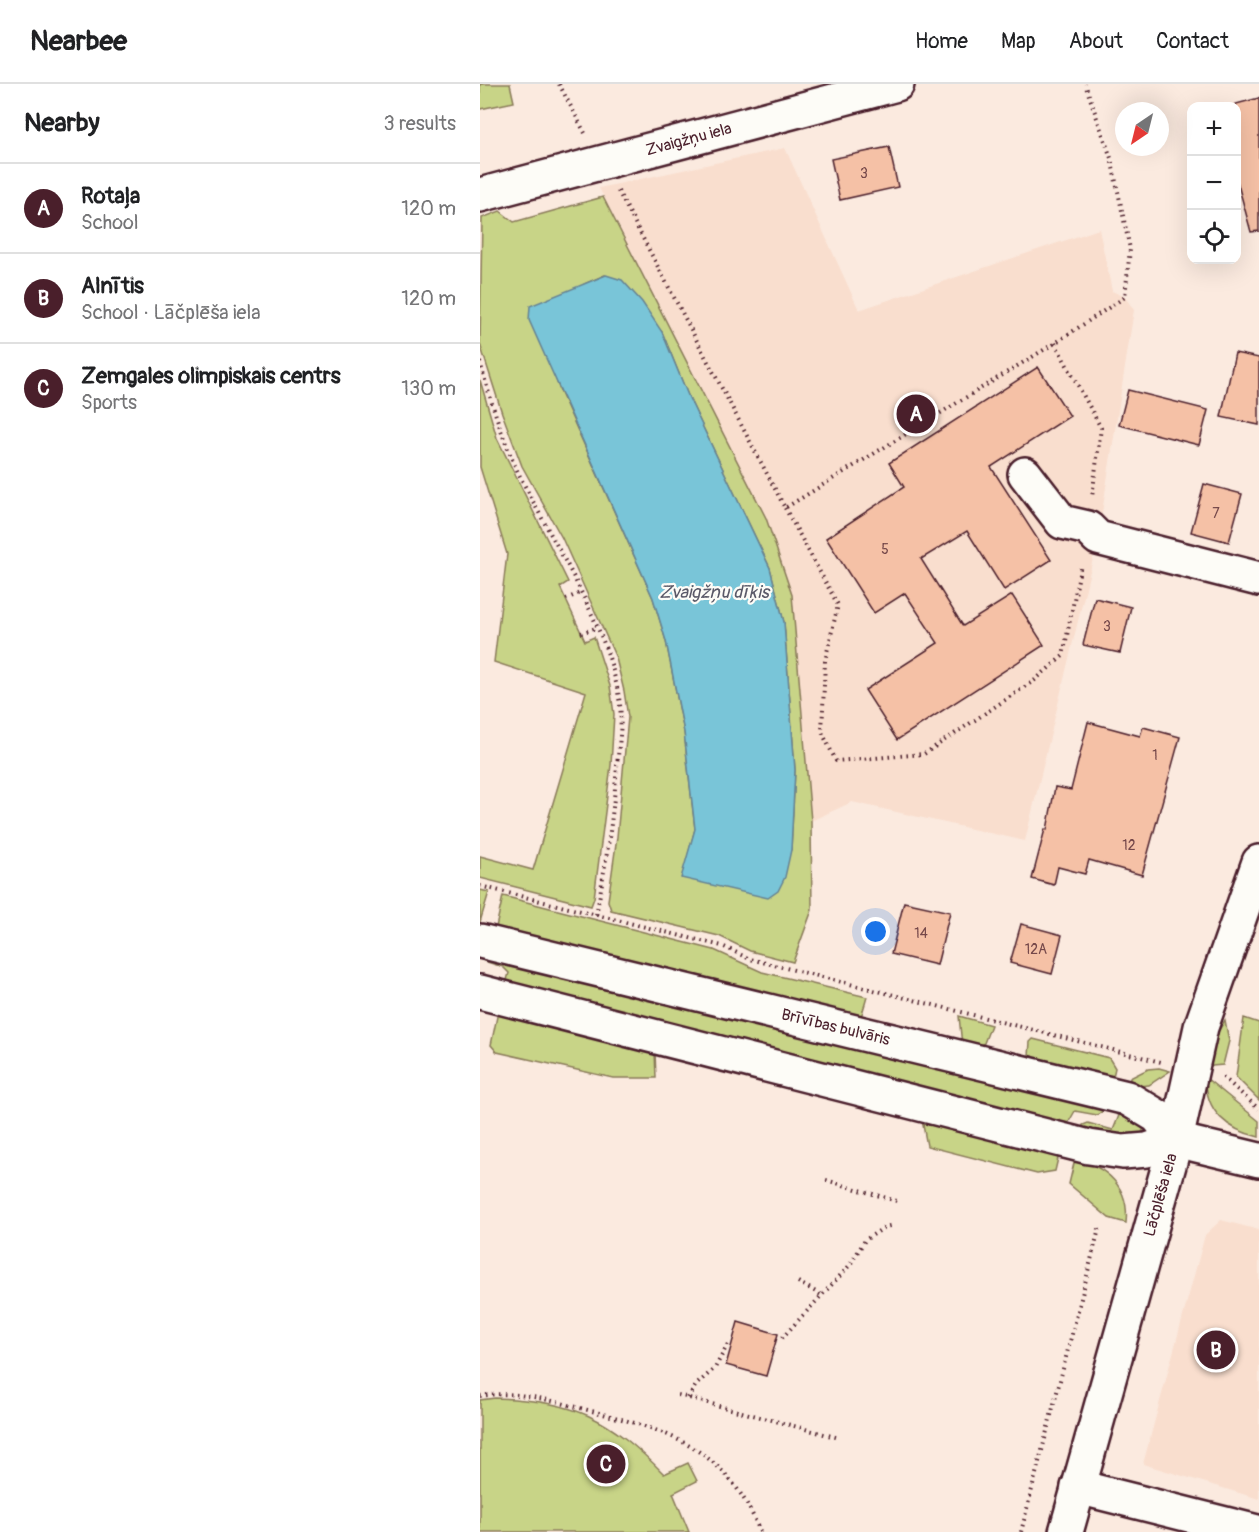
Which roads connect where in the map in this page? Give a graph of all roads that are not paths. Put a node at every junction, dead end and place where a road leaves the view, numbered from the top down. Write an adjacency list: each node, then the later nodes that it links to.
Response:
1 (897, 84): 2 (street, Zvaigžņu iela)
2 (480, 195)
3 (1025, 474): 4 (street)
4 (1259, 579)
5 (1259, 862): 8 (street, Lāčplēša iela)
6 (480, 941): 8 (street, Brīvības bulvāris)
7 (480, 992): 8 (street)
8 (1176, 1140): 9 (street); 10 (street, Lāčplēša iela)
9 (1259, 1160)
10 (1077, 1486): 11 (street, Lāčplēša iela); 12 (street)
11 (1066, 1532)
12 (1257, 1532)

